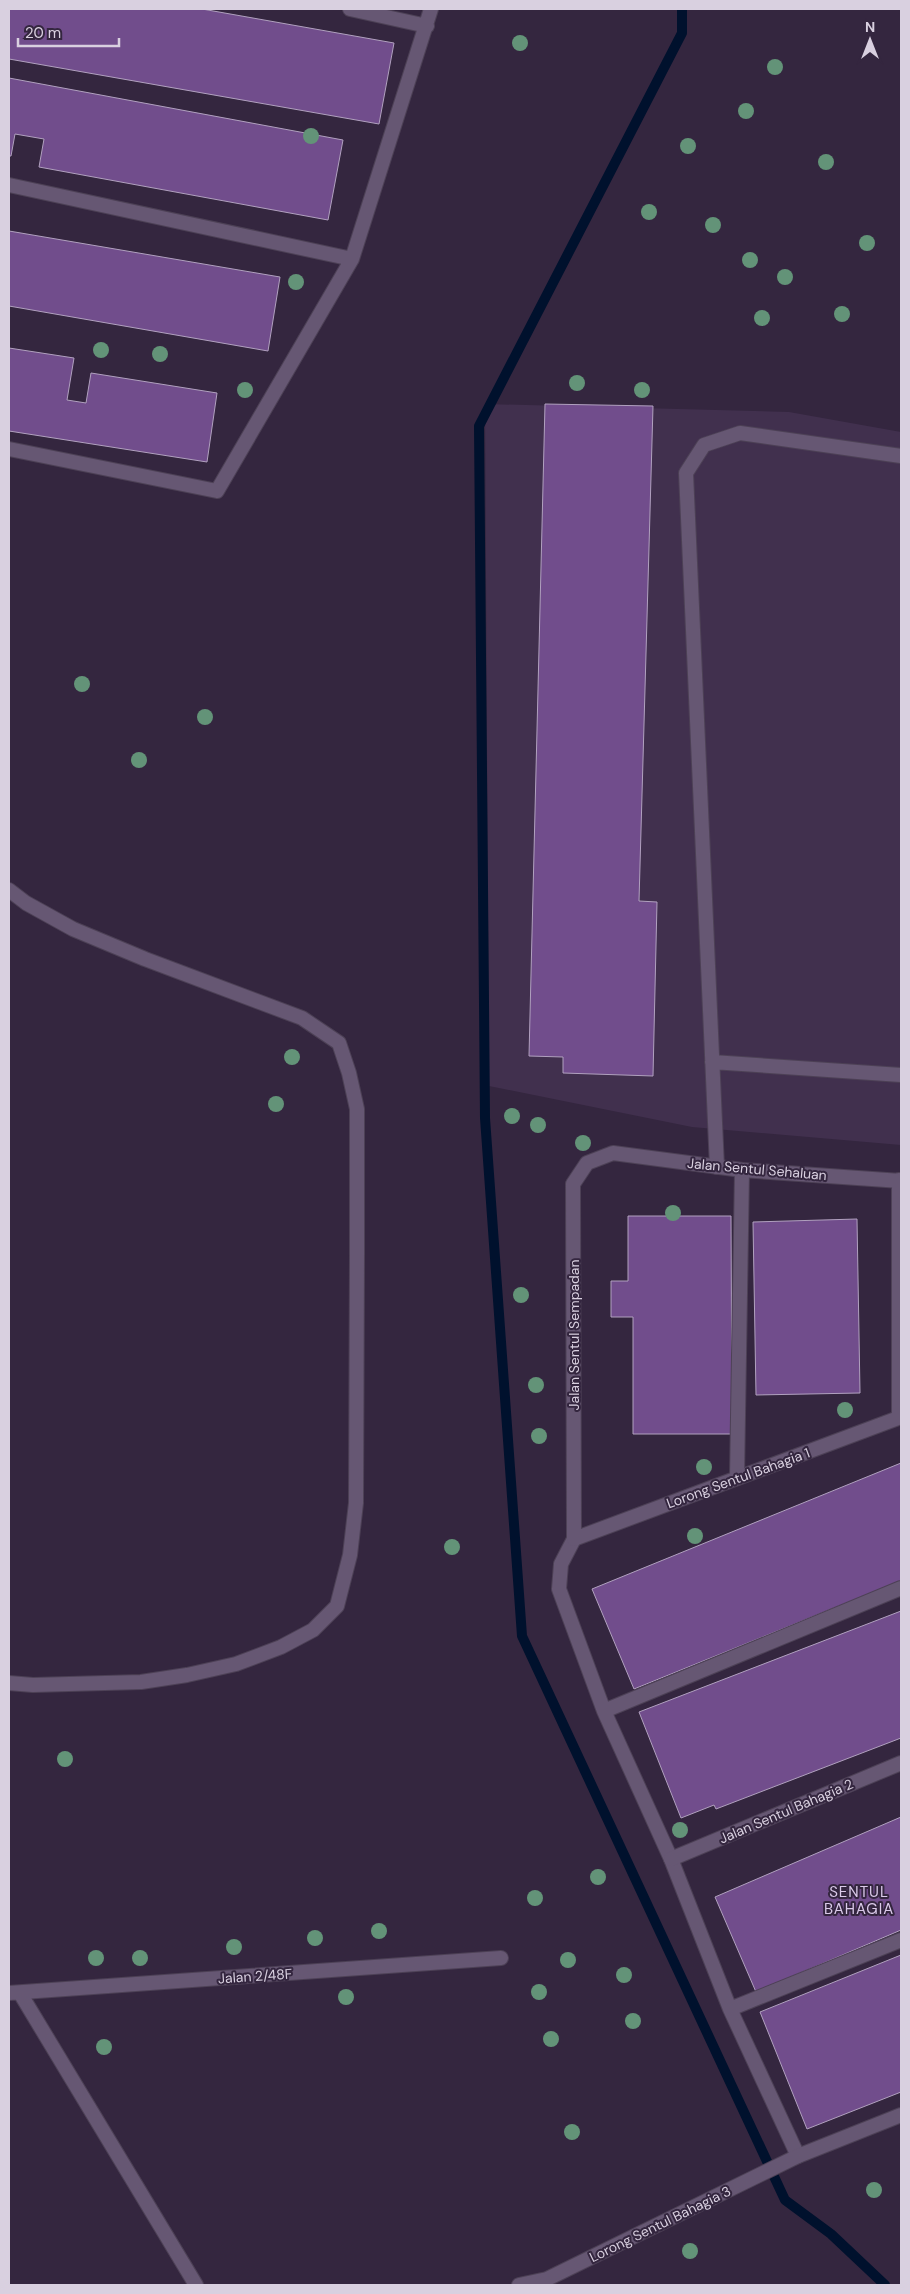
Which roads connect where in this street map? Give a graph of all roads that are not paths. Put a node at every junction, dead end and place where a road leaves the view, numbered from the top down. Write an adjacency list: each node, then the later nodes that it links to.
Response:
1 (350, 9): 3 (street)
2 (431, 9): 3 (street)
3 (427, 26): 5 (street)
4 (9, 186): 5 (street)
5 (352, 259): 6 (street)
6 (9, 449)
7 (901, 456): 9 (street)
8 (9, 890): 19 (street)
9 (712, 1062): 10 (street); 12 (street)
10 (901, 1075)
11 (612, 1153): 12 (street, Jalan Sentul Sehaluan); 17 (street, Jalan Sentul Sempadan)
12 (717, 1167): 13 (street, Jalan Sentul Sehaluan)
13 (742, 1170): 14 (street, Jalan Sentul Sehaluan); 16 (street)
14 (900, 1180): 15 (street)
15 (900, 1420): 16 (street, Lorong Sentul Bahagia 1)
16 (737, 1478): 17 (street, Lorong Sentul Bahagia 1)
17 (574, 1538): 20 (street)
18 (901, 1588): 20 (street)
19 (9, 1683)
20 (604, 1711): 22 (street)
21 (901, 1763): 22 (street, Jalan Sentul Bahagia 2)
22 (671, 1859): 26 (street)
23 (901, 1940): 26 (street)
24 (501, 1958): 25 (street, Jalan 2/48F)
25 (14, 1993): 29 (street)
26 (730, 2009): 28 (street)
27 (901, 2115): 28 (street, Lorong Sentul Bahagia 3)
28 (792, 2159): 30 (street, Lorong Sentul Bahagia 3)
29 (196, 2285)
30 (519, 2285)

